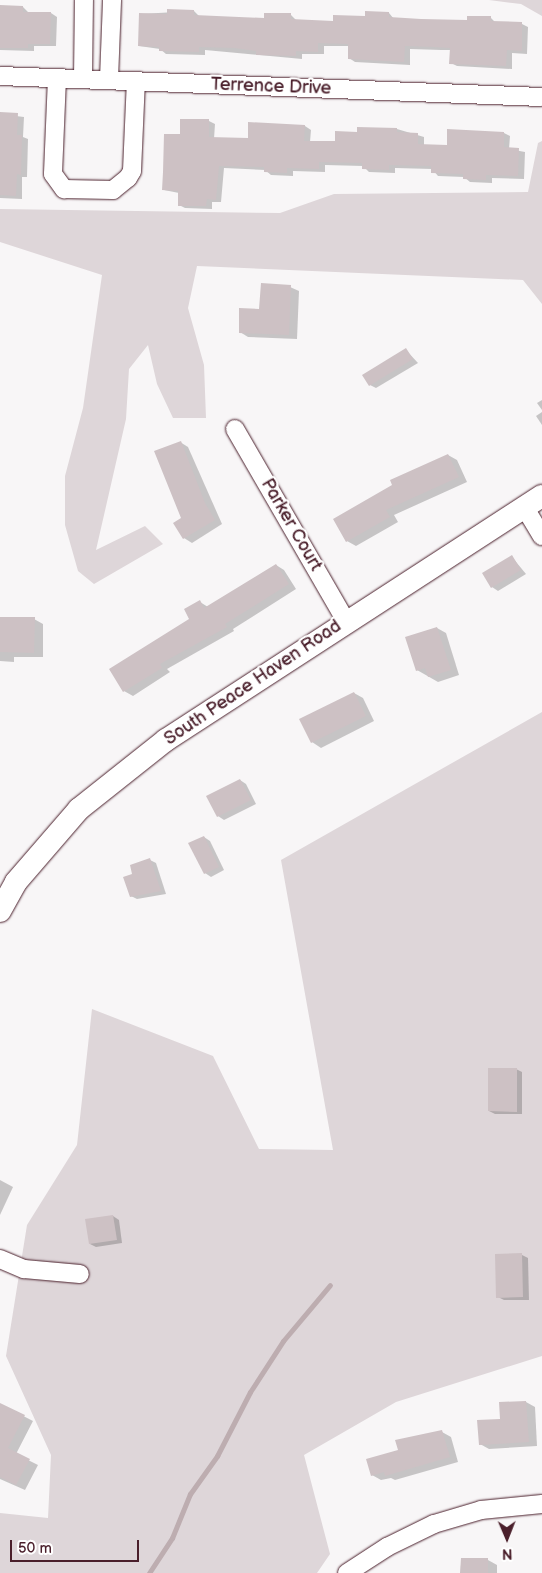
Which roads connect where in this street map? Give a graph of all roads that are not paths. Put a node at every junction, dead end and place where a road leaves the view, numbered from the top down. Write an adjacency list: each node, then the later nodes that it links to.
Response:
1 (84, 0): 5 (street)
2 (112, 0): 6 (street)
3 (0, 76): 4 (street, Terrence Drive)
4 (57, 78): 5 (street, Terrence Drive); 7 (street)
5 (83, 78): 6 (street, Terrence Drive)
6 (109, 79): 7 (street, Terrence Drive)
7 (136, 82): 8 (street, Terrence Drive)
8 (542, 97)
9 (235, 429): 12 (street, Parker Court)
10 (533, 502): 11 (street); 12 (main road, South Peace Haven Road)
11 (542, 536)
12 (346, 621): 13 (main road, South Peace Haven Road)
13 (0, 911)
14 (0, 1259): 15 (street)
15 (80, 1274)
16 (542, 1504): 17 (street)
17 (347, 1573)

